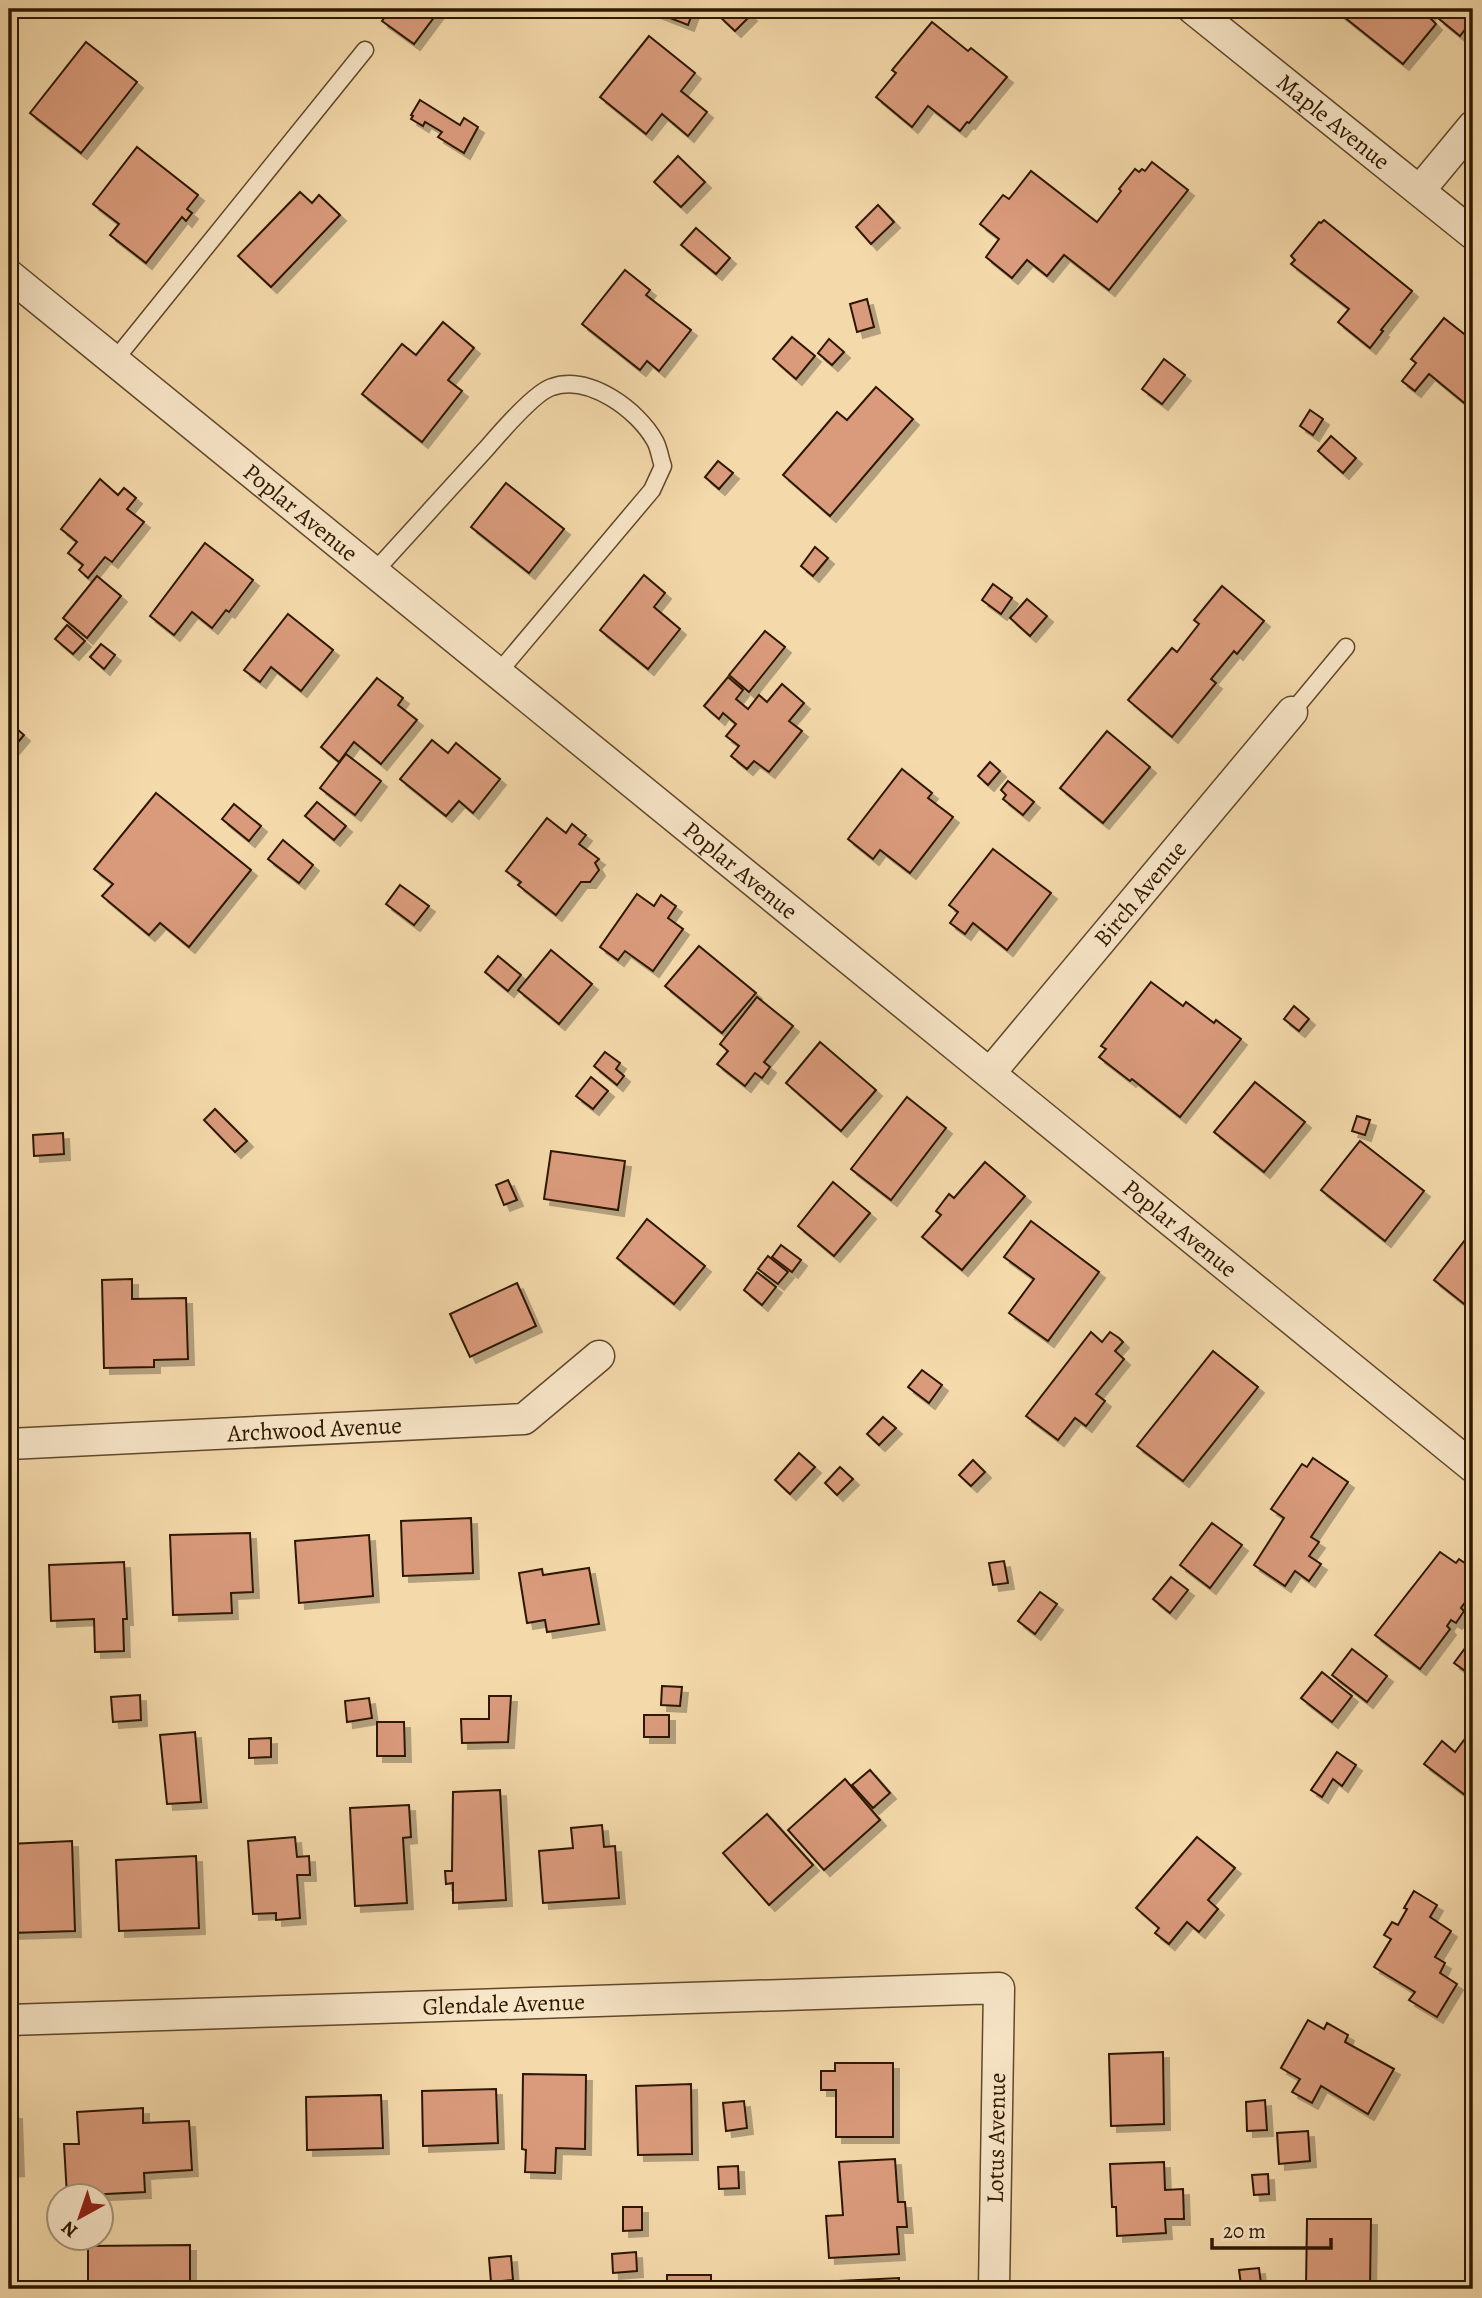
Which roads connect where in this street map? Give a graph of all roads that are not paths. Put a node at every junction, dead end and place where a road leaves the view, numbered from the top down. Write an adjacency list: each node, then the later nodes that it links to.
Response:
1 (1193, 9): 4 (street, Maple Avenue)
2 (365, 50): 7 (lane)
3 (1473, 126): 4 (street)
4 (1420, 190): 5 (street, Maple Avenue)
5 (1473, 234)
6 (9, 275): 7 (street, Poplar Avenue)
7 (114, 361): 8 (street, Poplar Avenue)
8 (374, 572): 10 (street, Poplar Avenue); 10 (lane)
9 (1346, 647): 11 (lane)
10 (498, 673): 12 (street, Poplar Avenue)
11 (1292, 712): 12 (street, Birch Avenue)
12 (990, 1073): 15 (street, Poplar Avenue)
13 (599, 1356): 14 (street, Archwood Avenue)
14 (9, 1444)
15 (1473, 1467)
16 (999, 1988): 17 (street, Glendale Avenue); 18 (street, Lotus Avenue)
17 (9, 2020)
18 (994, 2289)

